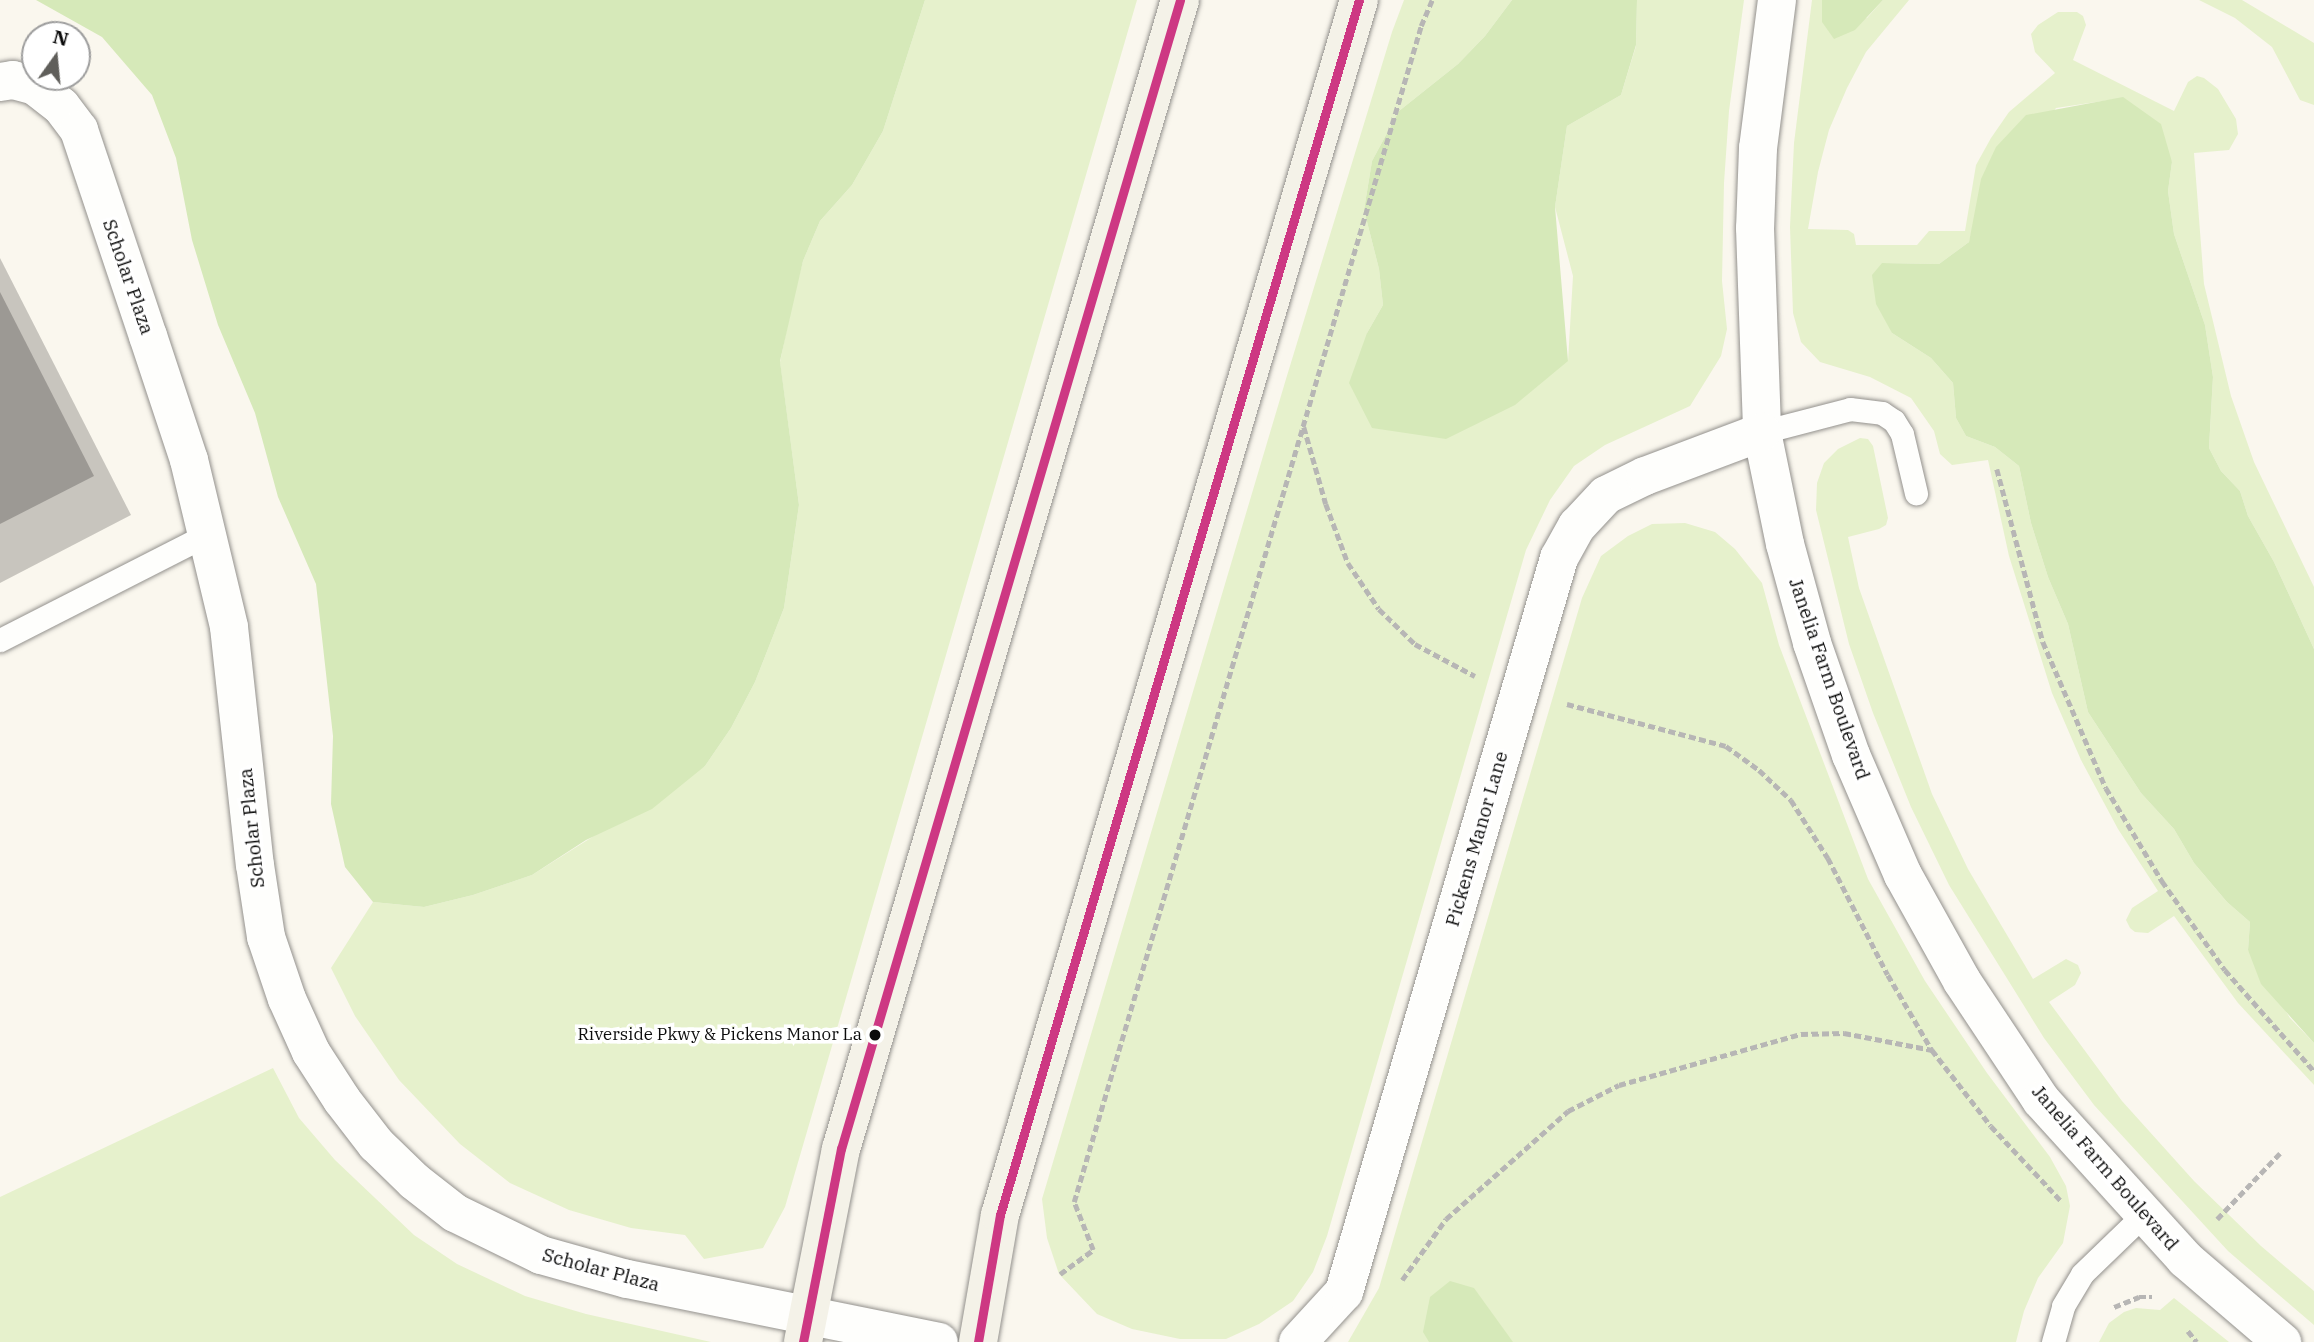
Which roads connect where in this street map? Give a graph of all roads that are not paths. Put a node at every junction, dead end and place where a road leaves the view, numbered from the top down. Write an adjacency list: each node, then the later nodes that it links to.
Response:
1 (1180, 0): 10 (main road)
2 (1359, 0): 12 (main road)
3 (1777, 0): 5 (street, Janelia Farm Boulevard)
4 (0, 82): 7 (street, Scholar Plaza)
5 (1762, 432): 6 (lane); 9 (street, Janelia Farm Boulevard); 13 (street, Pickens Manor Lane)
6 (1916, 493)
7 (208, 534): 8 (lane); 10 (street, Scholar Plaza)
8 (0, 640)
9 (2143, 1215): 14 (lane); 15 (street, Janelia Farm Boulevard)
10 (805, 1329): 11 (street)
11 (939, 1342)
12 (978, 1342)
13 (1298, 1342)
14 (2053, 1342)
15 (2282, 1342)

